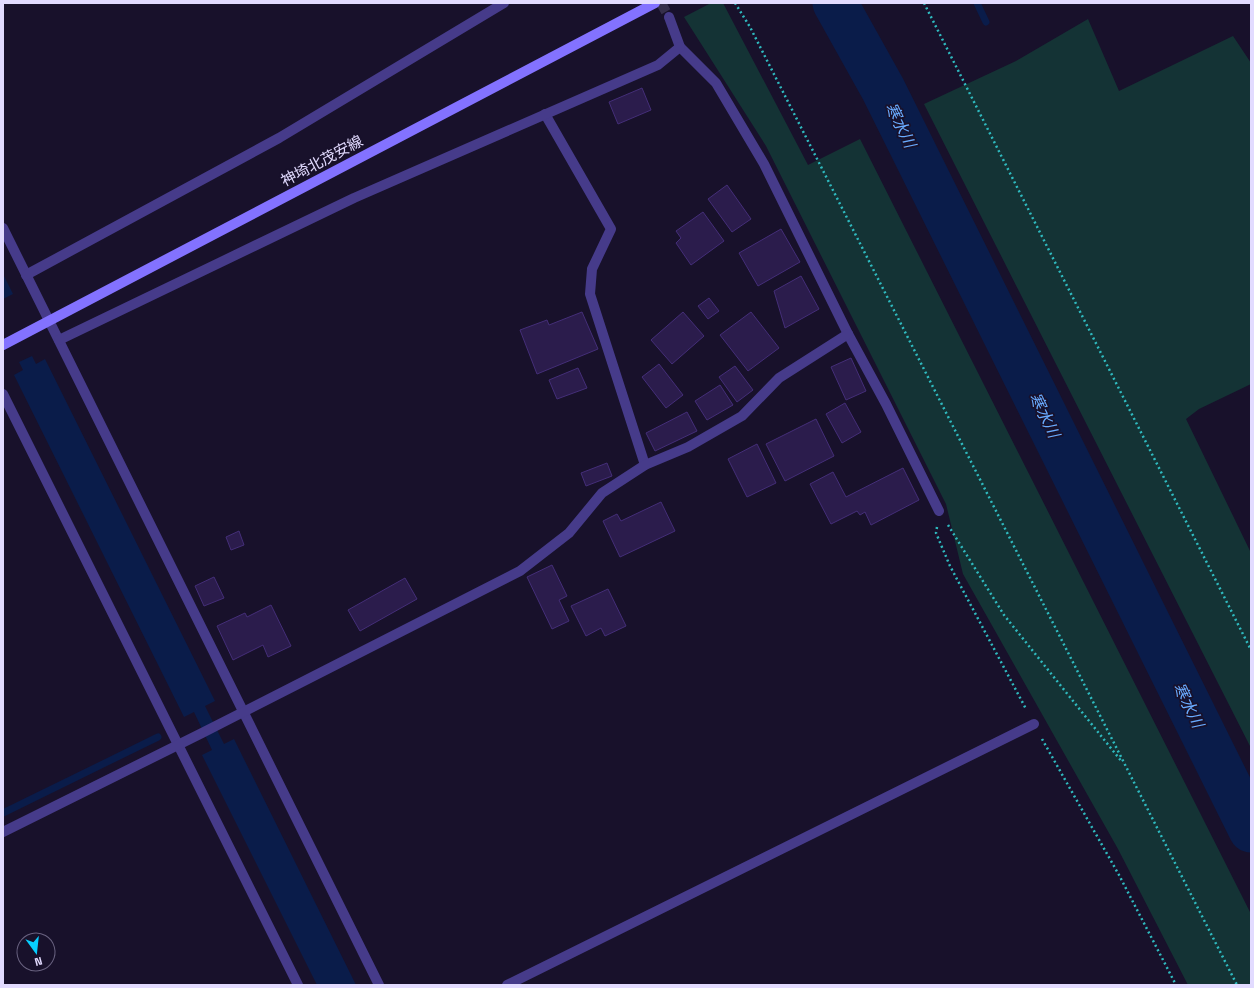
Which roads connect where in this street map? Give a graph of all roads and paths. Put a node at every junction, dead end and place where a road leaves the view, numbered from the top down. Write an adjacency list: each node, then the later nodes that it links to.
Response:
1 (504, 3): 9 (street)
2 (655, 3): 10 (main road, 神埼北茂安線)
3 (735, 3): 21 (path)
4 (924, 3): 17 (path)
5 (669, 17): 6 (street)
6 (680, 47): 7 (street); 11 (street)
7 (545, 114): 12 (street); 15 (street)
8 (3, 228): 9 (street)
9 (26, 275): 10 (street)
10 (49, 321): 12 (street); 13 (main road, 神埼北茂安線)
11 (848, 334): 15 (street); 16 (street)
12 (58, 340): 18 (street)
13 (3, 345)
14 (3, 394): 20 (street)
15 (645, 465): 18 (street)
16 (939, 511): 19 (path); 21 (path)
17 (1251, 650)
18 (244, 711): 20 (street); 24 (street)
19 (1034, 724): 25 (street); 26 (path)
20 (178, 745): 22 (street); 23 (street)
21 (1126, 767): 27 (path)
22 (3, 832)
23 (298, 985)
24 (379, 985)
25 (507, 985)
26 (1176, 985)
27 (1237, 985)

